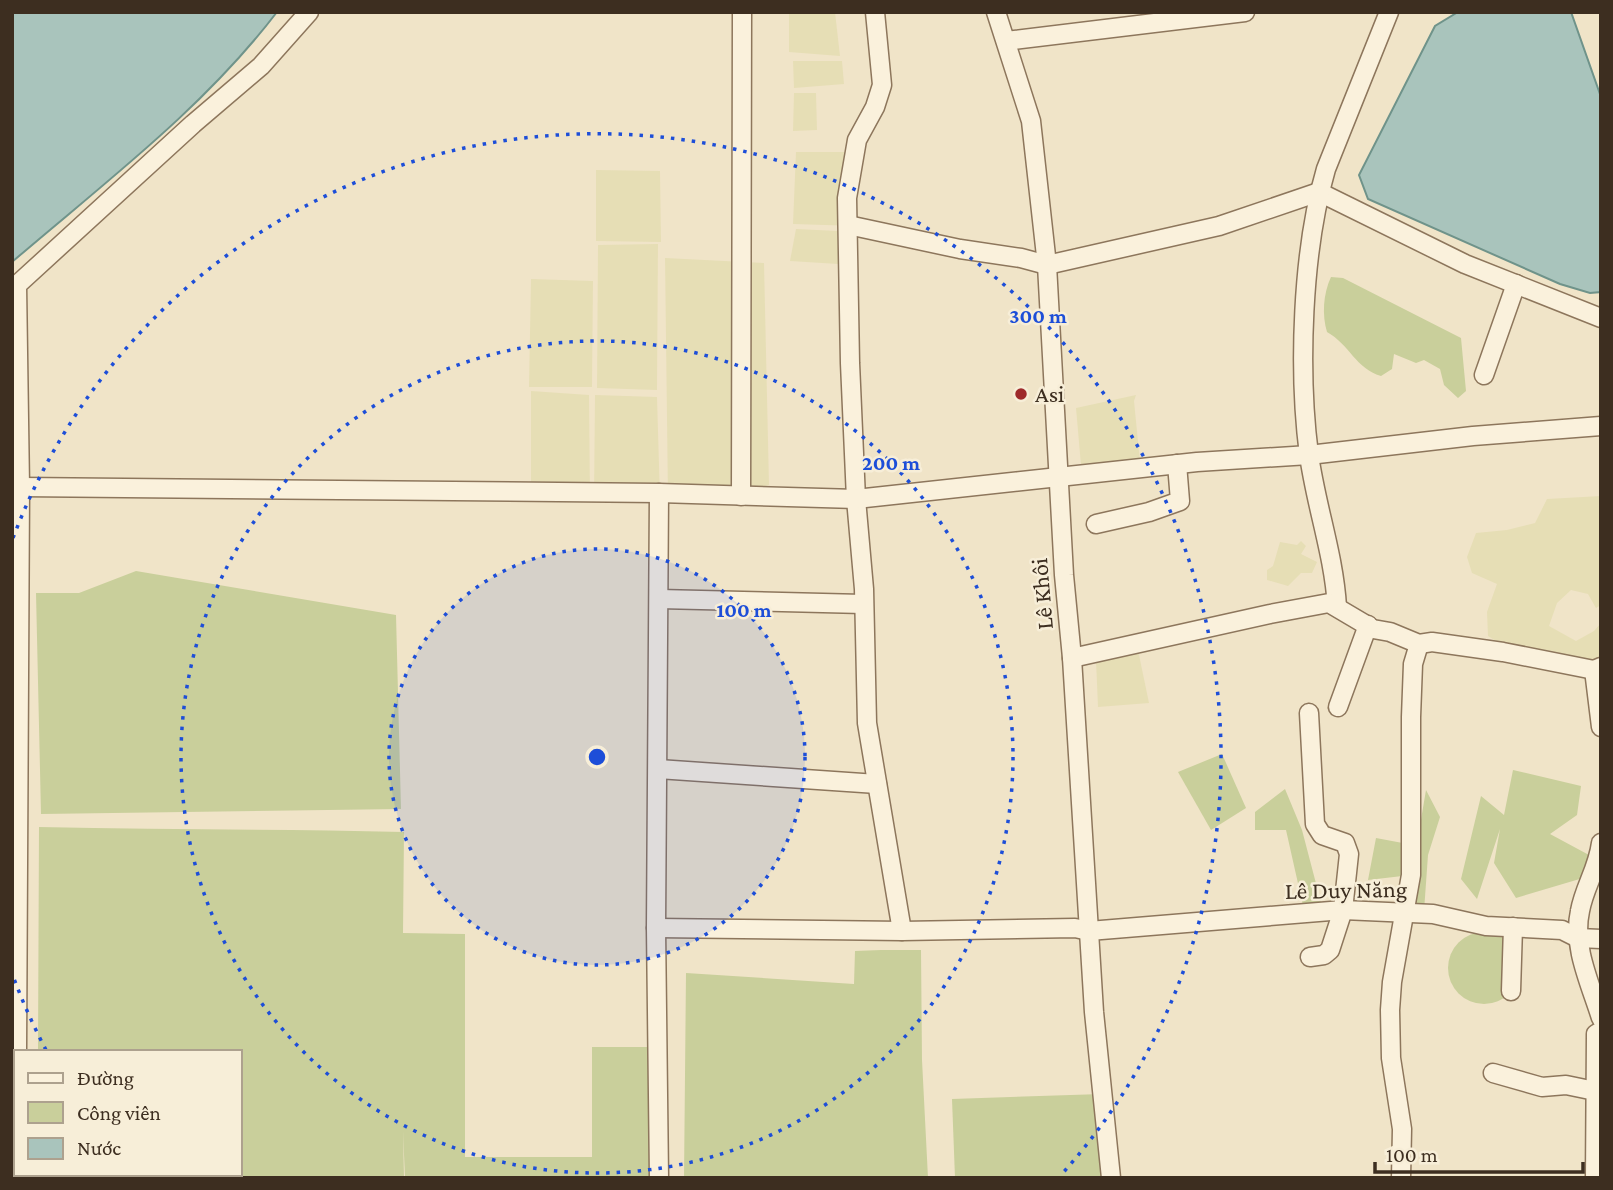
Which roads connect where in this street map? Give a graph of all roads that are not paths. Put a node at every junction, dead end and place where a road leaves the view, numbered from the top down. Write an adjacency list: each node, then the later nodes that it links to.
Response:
1 (309, 12): 18 (street)
2 (742, 12): 20 (street)
3 (875, 12): 9 (street)
4 (996, 12): 7 (street, Lê Khôi)
5 (1245, 12): 7 (street)
6 (1389, 12): 8 (street)
7 (1006, 41): 10 (street, Lê Khôi)
8 (1319, 192): 10 (street); 11 (street); 15 (street)
9 (848, 225): 10 (street); 21 (street)
10 (1047, 265): 17 (street, Lê Khôi)
11 (1516, 285): 12 (street); 13 (street)
12 (1601, 318)
13 (1484, 375)
14 (1601, 426): 15 (street)
15 (1309, 455): 16 (street); 25 (street)
16 (1177, 464): 17 (street); 22 (street)
17 (1058, 477): 21 (street); 28 (street, Lê Khôi)
18 (20, 487): 19 (street); 48 (street)
19 (659, 494): 20 (street); 23 (street)
20 (741, 496): 21 (street)
21 (856, 499): 24 (street)
22 (1096, 524)
23 (659, 599): 24 (street); 33 (street)
24 (863, 604): 34 (street)
25 (1337, 607): 26 (street); 28 (street)
26 (1368, 625): 27 (street); 30 (street)
27 (1419, 644): 29 (street); 37 (street)
28 (1072, 658): 41 (street, Lê Khôi)
29 (1597, 668): 32 (street)
30 (1338, 707)
31 (1309, 713): 36 (street)
32 (1601, 727)
33 (658, 769): 34 (street); 39 (street)
34 (877, 785): 40 (street)
35 (1601, 843): 42 (street)
36 (1343, 910): 37 (street, Lê Duy Năng); 41 (street, Lê Duy Năng); 44 (street)
37 (1404, 912): 38 (street, Lê Duy Năng); 53 (street)
38 (1513, 927): 42 (street, Lê Duy Năng); 45 (street)
39 (656, 928): 40 (street, Lê Duy Năng); 51 (street)
40 (902, 930): 41 (street, Lê Duy Năng)
41 (1089, 931): 52 (street, Lê Khôi)
42 (1578, 938): 43 (street, Lê Duy Năng); 46 (street)
43 (1601, 939)
44 (1310, 957)
45 (1511, 992)
46 (1601, 1018)
47 (1601, 1031): 50 (street)
48 (17, 1050)
49 (1493, 1073): 50 (street)
50 (1595, 1091): 54 (street)
51 (659, 1178)
52 (1111, 1178)
53 (1401, 1178)
54 (1595, 1178)

